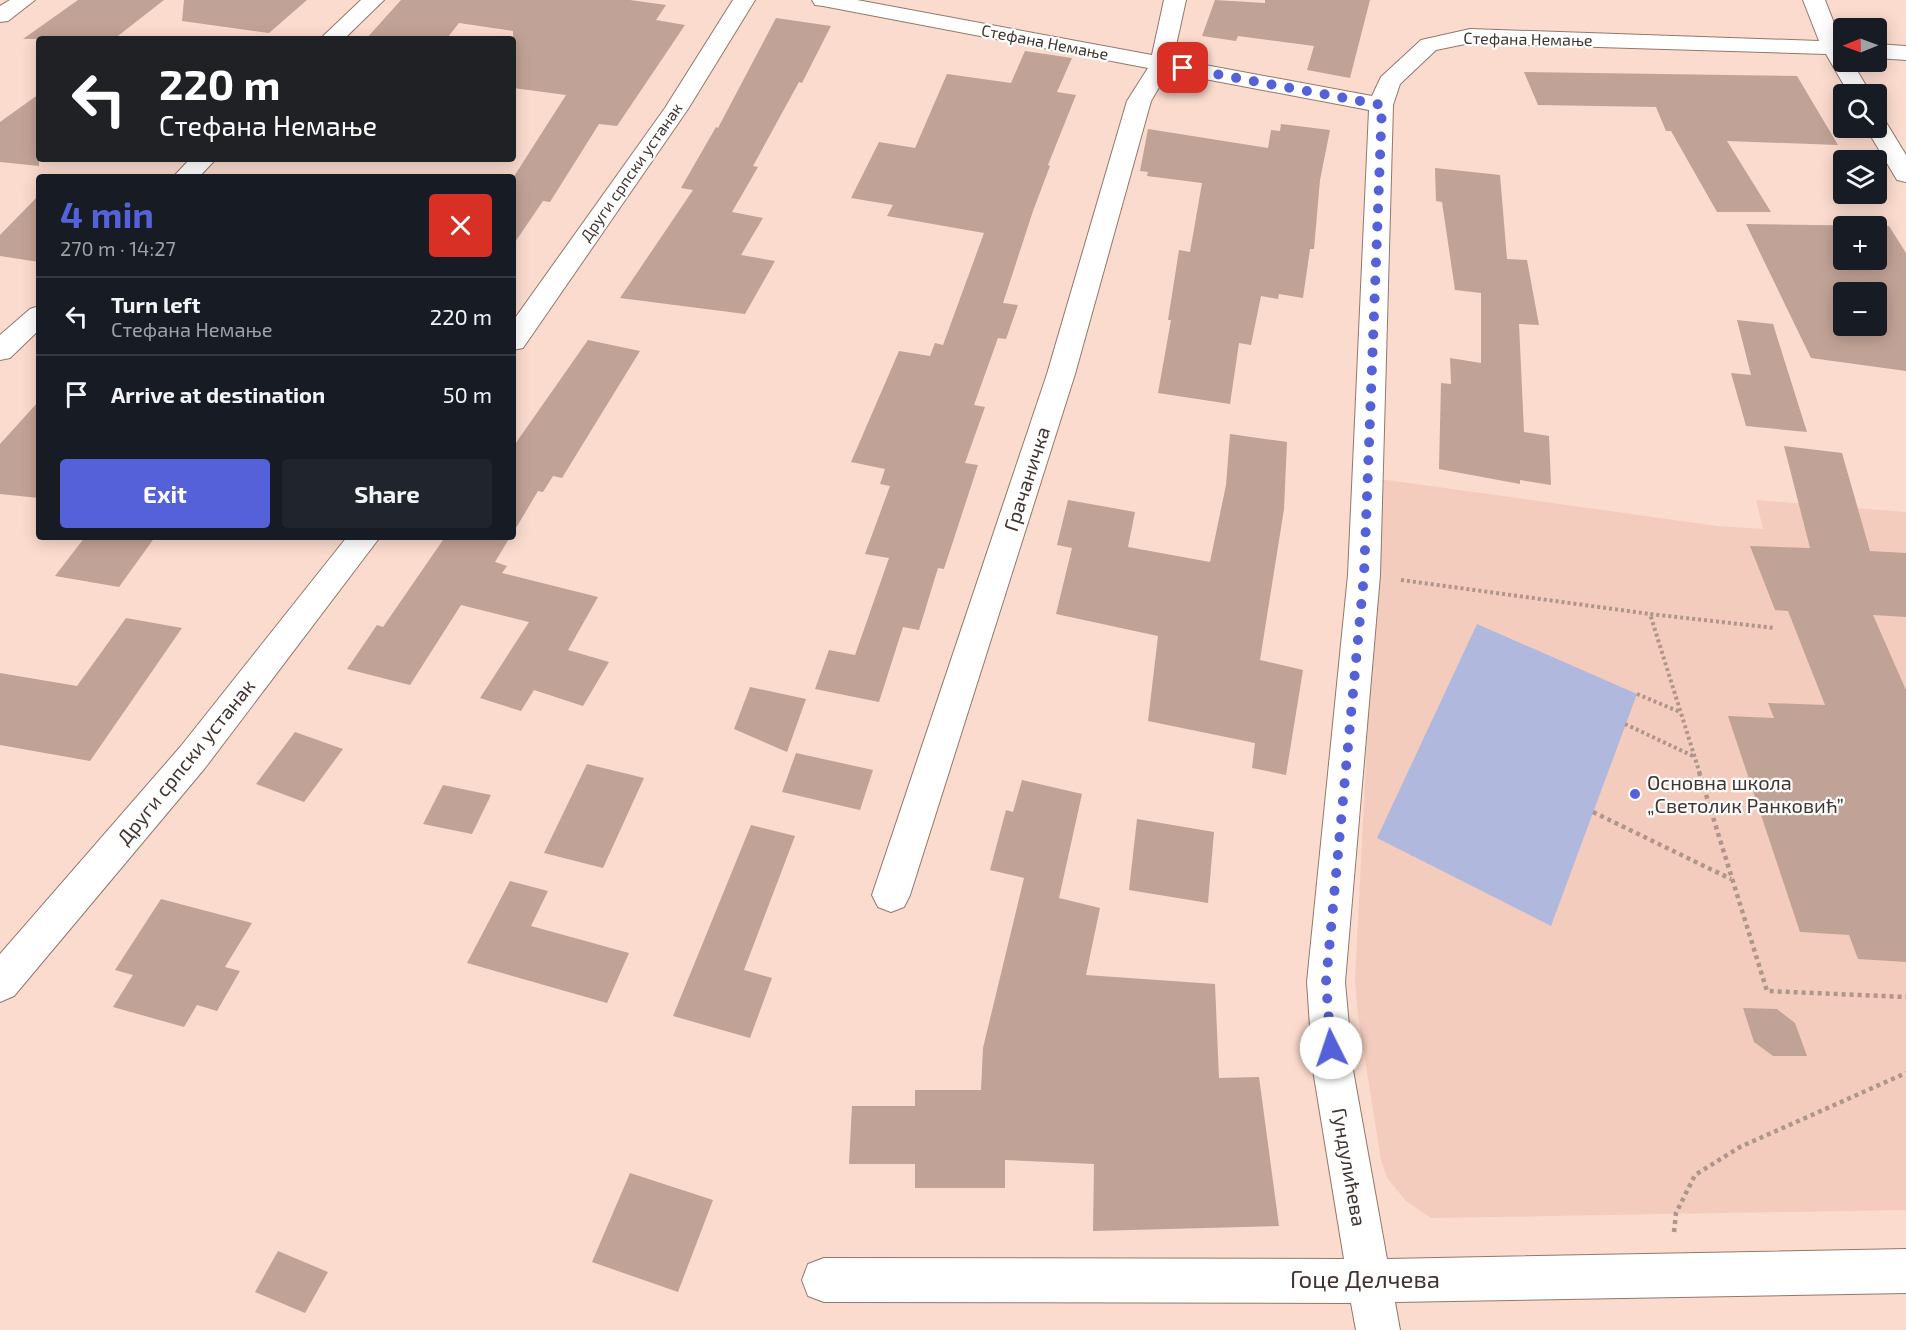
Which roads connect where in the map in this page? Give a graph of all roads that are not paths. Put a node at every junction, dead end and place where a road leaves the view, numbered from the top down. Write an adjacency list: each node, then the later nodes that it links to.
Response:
1 (24, 0): 7 (street)
2 (373, 0): 8 (street)
3 (744, 0): 20 (street, Други српски устанак)
4 (823, 0): 13 (street, Стефана Немање)
5 (1175, 0): 13 (street, Грачаничка)
6 (1814, 0): 9 (street)
7 (0, 16)
8 (334, 36)
9 (1833, 37)
10 (1833, 47): 14 (street, Стефана Немање)
11 (1887, 52): 12 (street)
12 (1906, 53)
13 (1161, 64): 14 (street, Стефана Немање); 23 (street, Грачаничка)
14 (1382, 105): 27 (street, Гундулићева)
15 (1884, 138): 18 (street)
16 (201, 162): 17 (street)
17 (188, 174)
18 (1906, 175)
19 (36, 318): 21 (street)
20 (516, 337)
21 (0, 351)
22 (363, 540): 24 (street, Други српски устанак)
23 (891, 895)
24 (0, 983)
25 (1906, 1271): 27 (street, Гоце Делчева)
26 (824, 1280): 27 (street, Гоце Делчева)
27 (1369, 1281): 28 (street, Гундулићева)
28 (1378, 1330)

